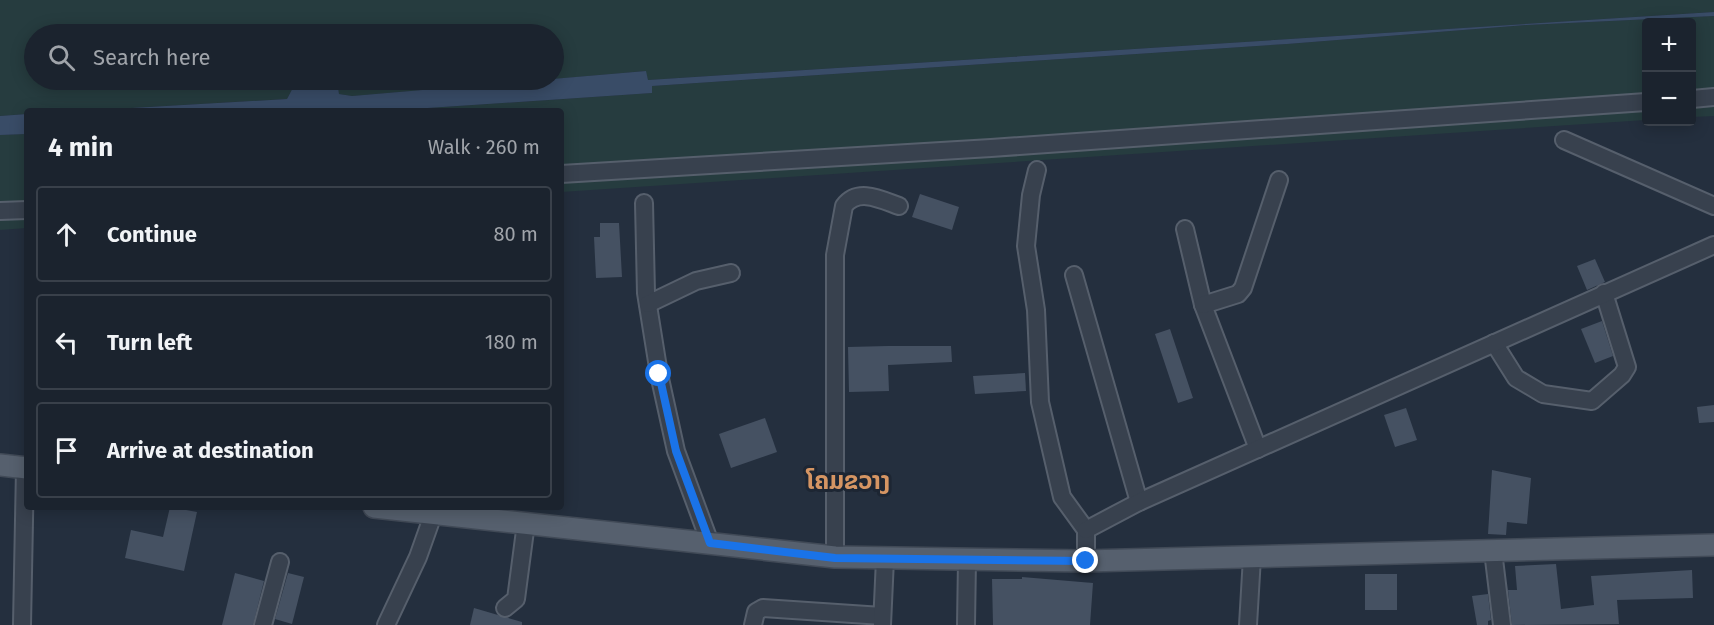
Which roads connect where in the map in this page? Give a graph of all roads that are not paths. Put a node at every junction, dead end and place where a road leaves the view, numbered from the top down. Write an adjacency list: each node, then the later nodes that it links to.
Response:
1 (1714, 97): 2 (street)
2 (1696, 99)
3 (1642, 102): 6 (street)
4 (1564, 140): 10 (street)
5 (1037, 170): 29 (street)
6 (564, 174)
7 (1279, 180): 19 (street)
8 (644, 203): 18 (street)
9 (899, 206): 34 (street)
10 (1714, 206)
11 (24, 210): 12 (street)
12 (0, 212)
13 (1185, 229): 19 (street)
14 (1714, 245): 17 (street)
15 (731, 273): 18 (street)
16 (1074, 275): 24 (street)
17 (1604, 292): 20 (street); 20 (street)
18 (648, 304): 30 (street)
19 (1203, 305): 21 (street)
20 (1494, 343): 21 (street)
21 (1258, 449): 24 (street)
22 (0, 465): 23 (main road)
23 (24, 468)
24 (1139, 502): 29 (street)
25 (25, 510): 41 (street)
26 (410, 510): 27 (main road)
27 (434, 512): 28 (main road); 43 (street)
28 (526, 523): 30 (main road); 39 (street)
29 (1086, 530): 37 (street)
30 (710, 543): 34 (main road)
31 (1714, 545): 32 (main road)
32 (1493, 551): 33 (main road); 47 (street)
33 (1252, 557): 37 (main road); 46 (street)
34 (835, 558): 35 (main road)
35 (885, 559): 36 (main road); 40 (street)
36 (967, 560): 37 (main road); 45 (street)
37 (1086, 561)
38 (280, 562): 42 (street)
39 (505, 608)
40 (882, 620): 44 (street)
41 (22, 625)
42 (263, 625)
43 (386, 625)
44 (753, 625)
45 (966, 625)
46 (1248, 625)
47 (1502, 625)

